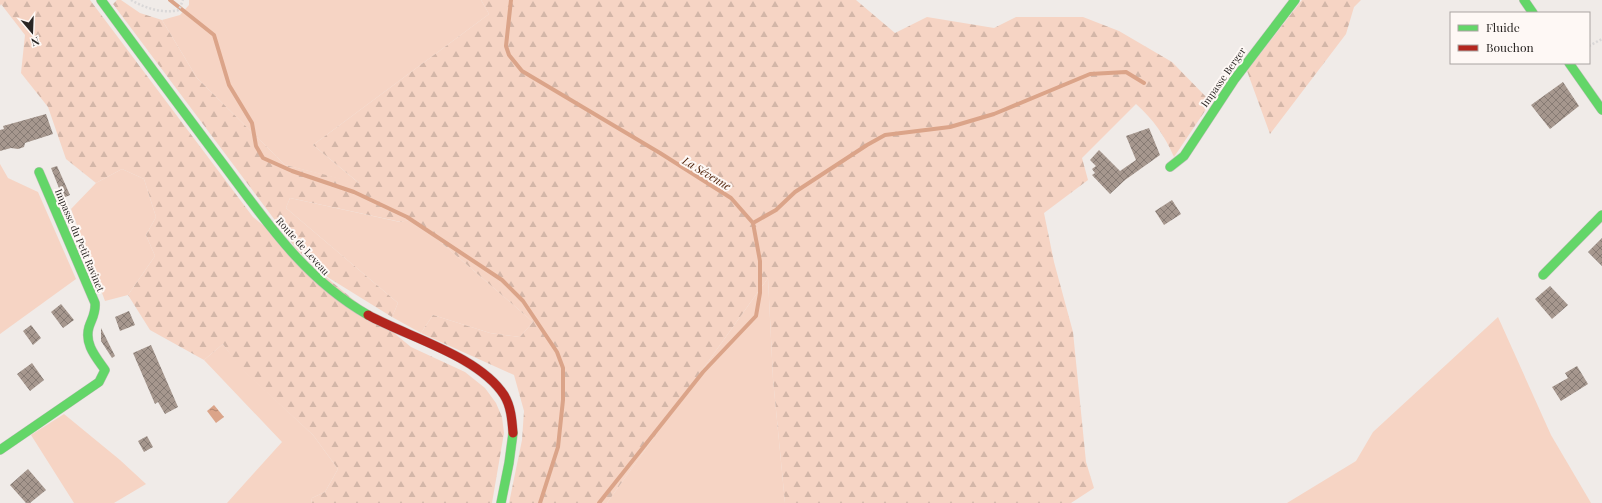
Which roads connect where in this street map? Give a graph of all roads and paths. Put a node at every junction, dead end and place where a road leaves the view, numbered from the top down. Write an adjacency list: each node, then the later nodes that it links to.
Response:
1 (101, 0): 16 (street, Route de Leveau)
2 (131, 0): 3 (path)
3 (183, 0)
4 (1295, 0): 11 (street, Impasse Berger)
5 (1524, 0): 6 (street)
6 (1532, 12)
7 (1602, 39): 8 (path)
8 (1590, 45)
9 (1570, 64): 10 (street)
10 (1602, 110)
11 (1170, 167)
12 (39, 172): 15 (street, Impasse du Petit Ravinet)
13 (1602, 215): 14 (street)
14 (1544, 275)
15 (0, 450)
16 (501, 503)

